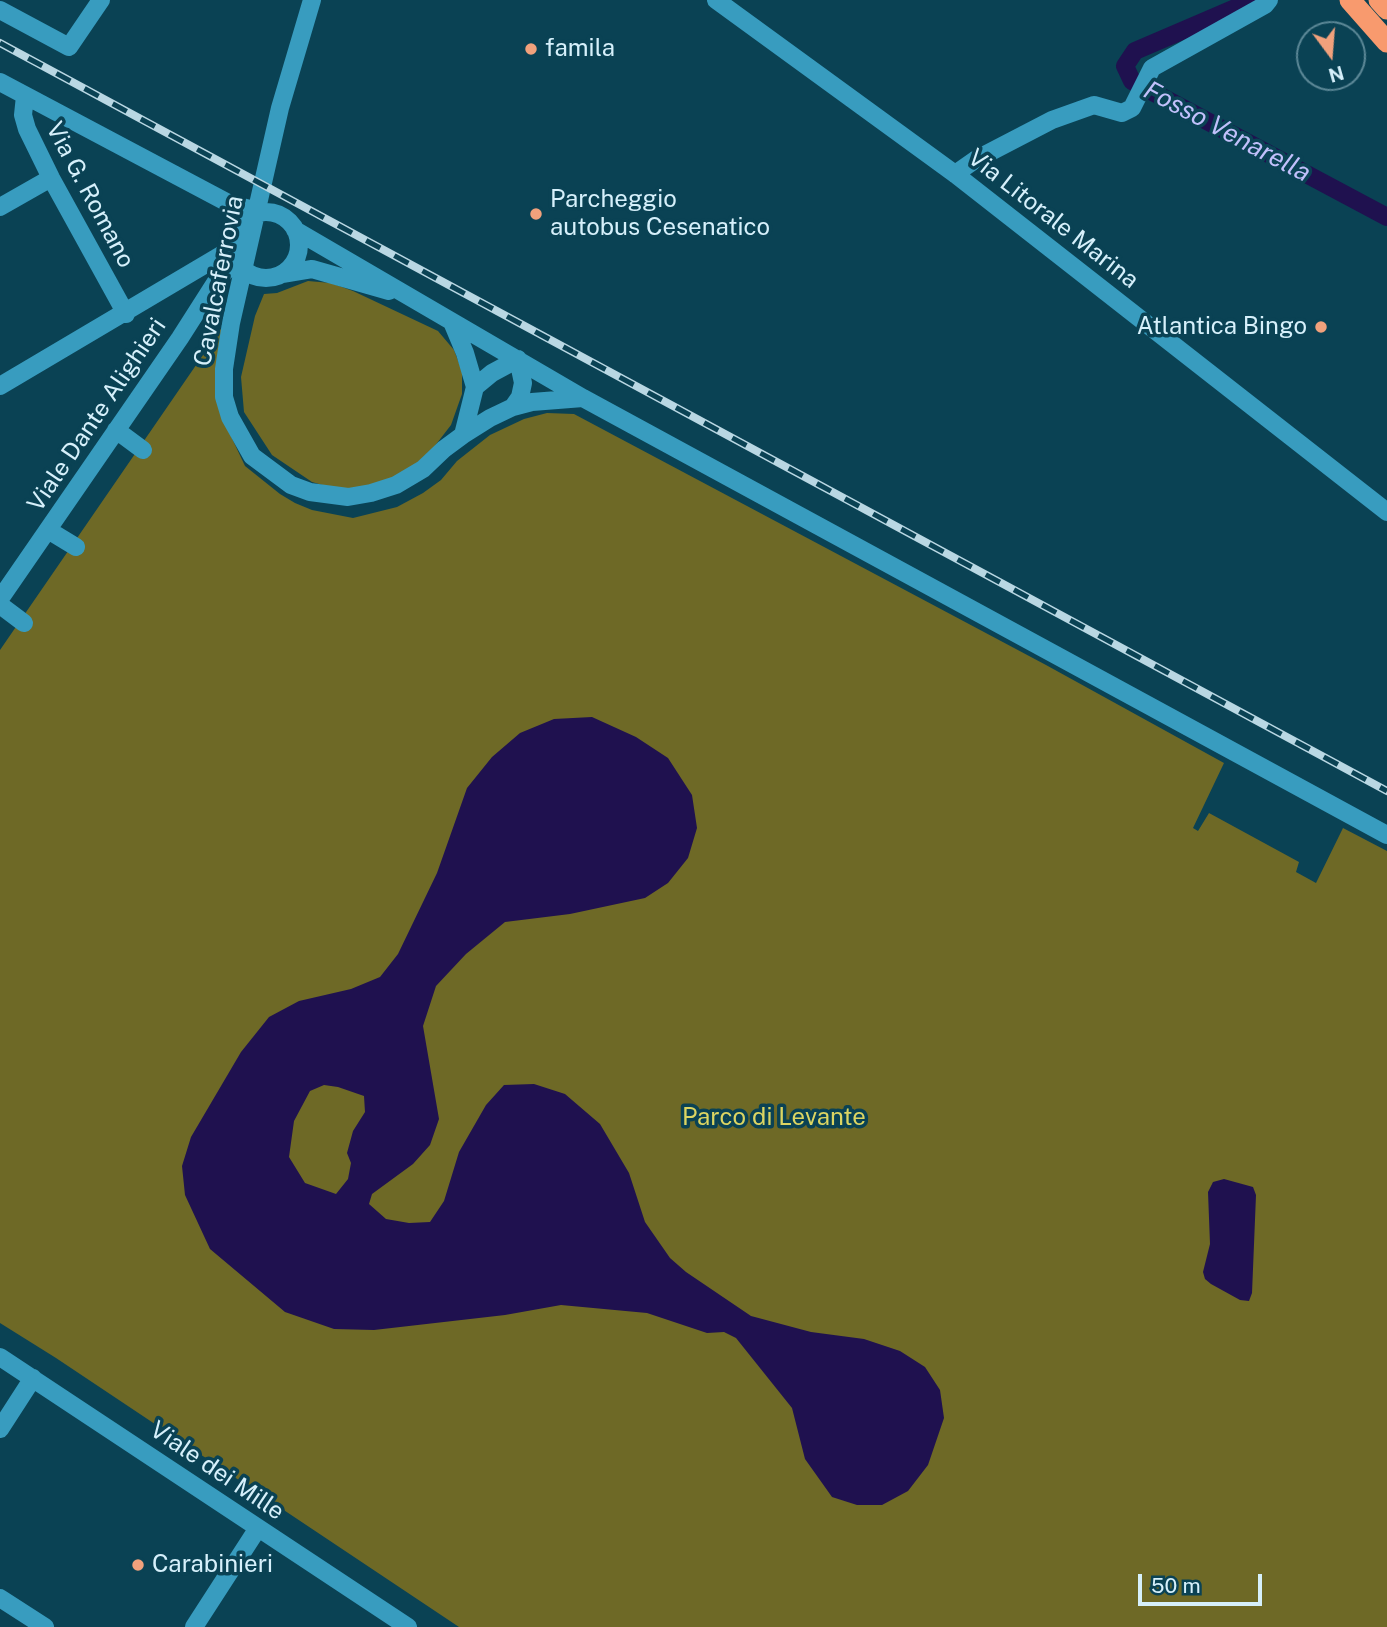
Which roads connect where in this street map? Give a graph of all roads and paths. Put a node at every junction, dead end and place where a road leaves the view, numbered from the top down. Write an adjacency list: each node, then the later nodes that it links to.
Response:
1 (101, 0): 8 (street)
2 (312, 0): 30 (street, Cavalcaferrovia)
3 (716, 0): 12 (street, Via Litorale Marina)
4 (1269, 0): 12 (street)
5 (1350, 0): 9 (highway)
6 (1379, 0): 7 (highway)
7 (1387, 9)
8 (0, 10)
9 (1387, 42)
10 (0, 82): 11 (street)
11 (25, 96): 13 (street, Via G. Romano); 14 (street)
12 (956, 174): 32 (street, Via Litorale Marina)
13 (51, 178): 15 (street); 22 (street, Via G. Romano)
14 (230, 204): 16 (street); 17 (street)
15 (0, 207)
16 (262, 212): 17 (street); 18 (street)
17 (237, 228): 19 (street)
18 (295, 230): 20 (street); 21 (street)
19 (234, 254): 20 (street); 22 (street); 29 (street, Viale Dante Alighieri)
20 (282, 274): 21 (street)
21 (409, 297): 23 (street)
22 (126, 314): 25 (street)
23 (452, 321): 24 (street); 26 (street)
24 (518, 359): 26 (street); 27 (street); 28 (street)
25 (0, 386)
26 (475, 387): 30 (street)
27 (583, 398): 28 (street, Cavalcaferrovia); 38 (street)
28 (513, 408): 30 (street, Cavalcaferrovia)
29 (116, 430): 31 (street); 33 (street, Viale Dante Alighieri)
30 (463, 435)
31 (143, 450)
32 (1387, 512)
33 (48, 530): 34 (street); 35 (street, Viale Dante Alighieri)
34 (76, 547)
35 (0, 599)
36 (0, 605): 37 (street)
37 (23, 622)
38 (1387, 835)
39 (0, 1357): 40 (street, Viale dei Mille)
40 (33, 1378): 41 (street); 42 (street, Viale dei Mille)
41 (0, 1429)
42 (258, 1528): 45 (street); 46 (street, Viale dei Mille)
43 (0, 1598): 44 (street)
44 (46, 1627)
45 (194, 1627)
46 (408, 1627)

